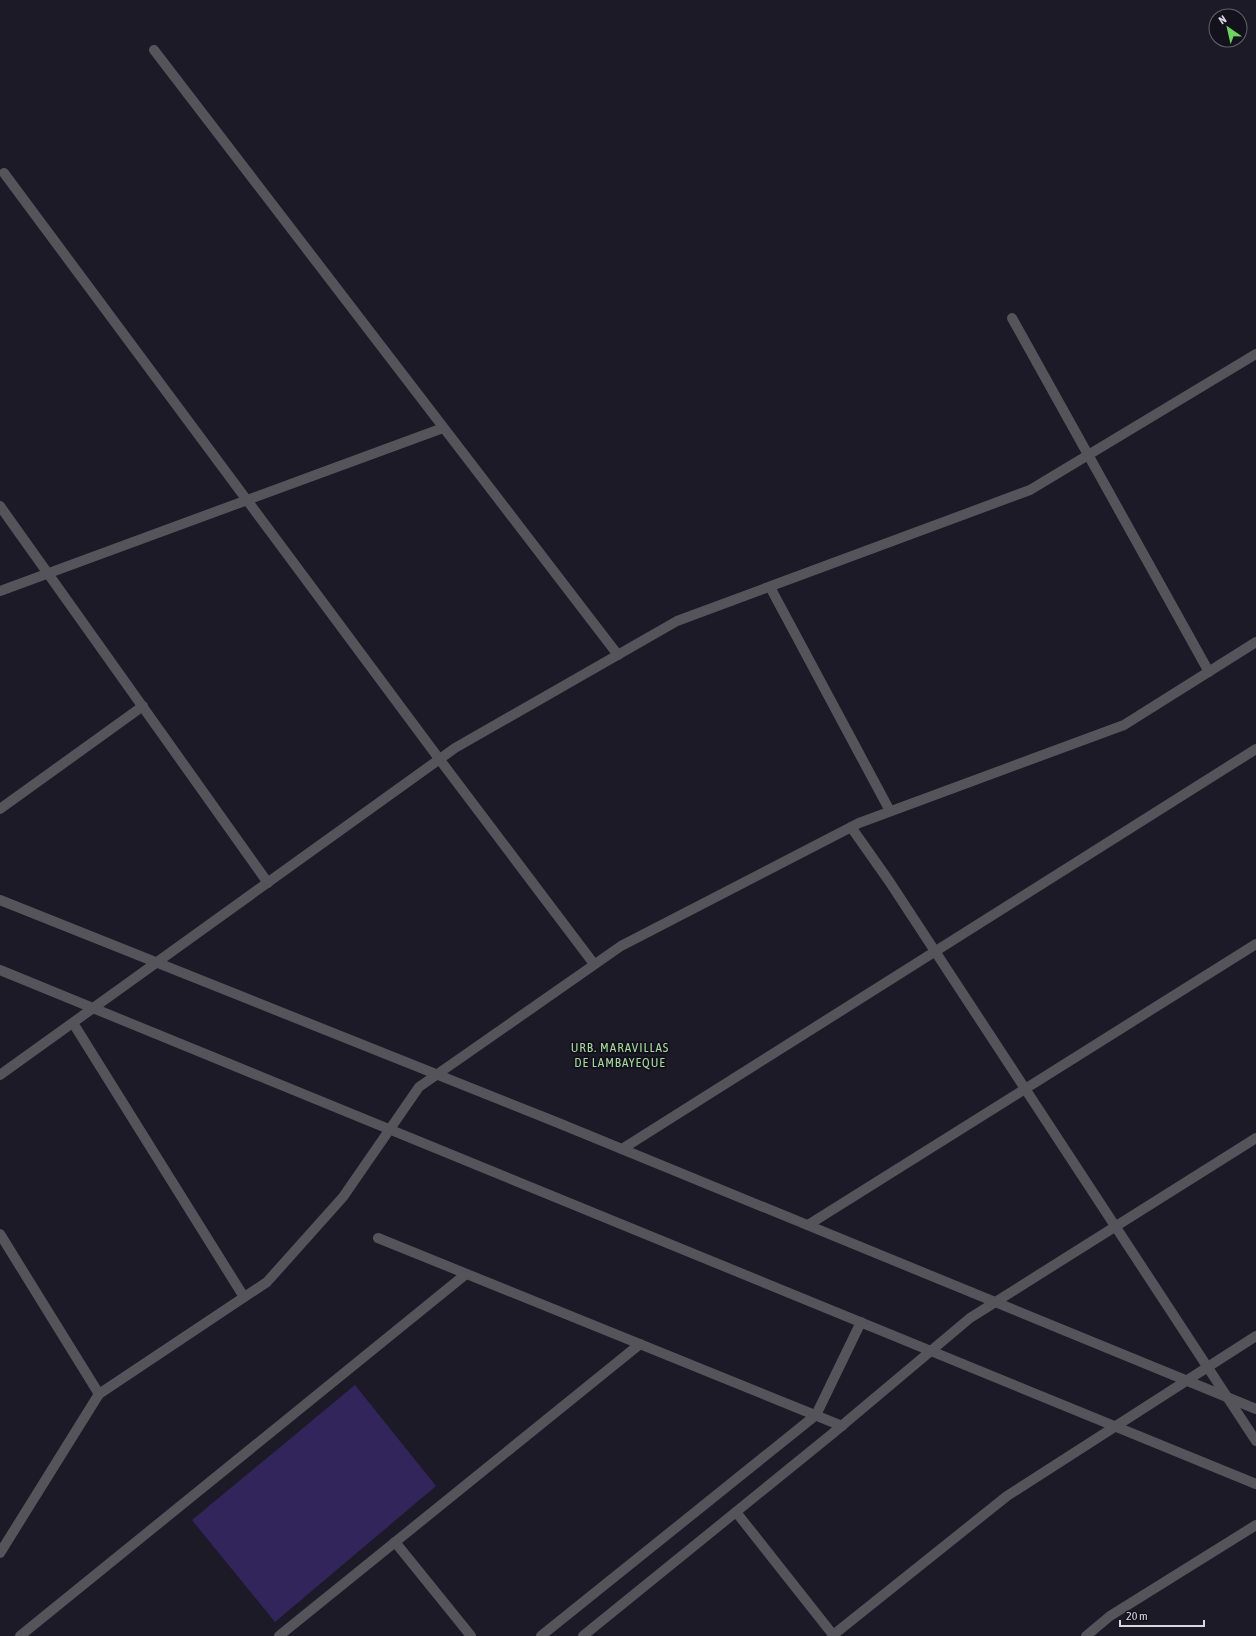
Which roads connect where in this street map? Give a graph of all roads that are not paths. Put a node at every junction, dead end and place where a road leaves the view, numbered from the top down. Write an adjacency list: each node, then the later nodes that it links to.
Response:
1 (154, 50): 5 (street)
2 (4, 173): 7 (street)
3 (1012, 318): 6 (street)
4 (1256, 354): 6 (street)
5 (443, 428): 7 (street); 13 (street)
6 (1088, 455): 10 (street); 14 (street)
7 (247, 500): 9 (street); 17 (street)
8 (0, 506): 9 (street)
9 (48, 574): 11 (street); 15 (street)
10 (770, 587): 13 (street); 19 (street)
11 (0, 592)
12 (1256, 642): 14 (street)
13 (618, 655): 17 (street)
14 (1209, 672): 19 (street)
15 (142, 706): 18 (street); 21 (street)
16 (1256, 749): 24 (street)
17 (440, 760): 21 (street); 26 (street)
18 (0, 809)
19 (890, 811): 20 (street)
20 (851, 827): 24 (street); 26 (street)
21 (268, 883): 25 (street)
22 (0, 900): 25 (street)
23 (1256, 944): 32 (street)
24 (935, 952): 32 (street); 35 (street)
25 (157, 962): 28 (street); 30 (street)
26 (594, 964): 30 (street)
27 (0, 970): 28 (street)
28 (93, 1008): 29 (street); 33 (street)
29 (73, 1023): 31 (street); 41 (street)
30 (436, 1074): 33 (street); 35 (street)
31 (0, 1075)
32 (1025, 1089): 36 (street); 37 (street)
33 (390, 1129): 41 (street); 43 (street)
34 (1256, 1138): 37 (street)
35 (622, 1149): 36 (street)
36 (808, 1225): 42 (street)
37 (1115, 1227): 42 (street); 47 (street)
38 (0, 1234): 49 (street)
39 (378, 1238): 40 (street)
40 (466, 1274): 45 (street); 61 (street)
41 (244, 1298): 49 (street)
42 (996, 1302): 46 (street); 48 (street)
43 (861, 1322): 46 (street); 52 (street)
44 (1256, 1336): 47 (street)
45 (640, 1344): 52 (street); 59 (street)
46 (931, 1351): 53 (street); 54 (street)
47 (1207, 1367): 48 (street); 50 (street)
48 (1187, 1380): 50 (street); 54 (street)
49 (98, 1394): 60 (street)
50 (1227, 1397): 51 (street); 55 (street)
51 (1256, 1409)
52 (816, 1415): 53 (street); 64 (street)
53 (842, 1426): 57 (street)
54 (1115, 1427): 56 (street); 66 (street)
55 (1256, 1441)
56 (1256, 1484)
57 (736, 1512): 65 (street); 66 (street)
58 (1256, 1525): 67 (street)
59 (395, 1542): 62 (street); 63 (street)
60 (0, 1553)
61 (20, 1636)
62 (279, 1636)
63 (471, 1636)
64 (541, 1636)
65 (583, 1636)
66 (833, 1636)
67 (1086, 1636)

